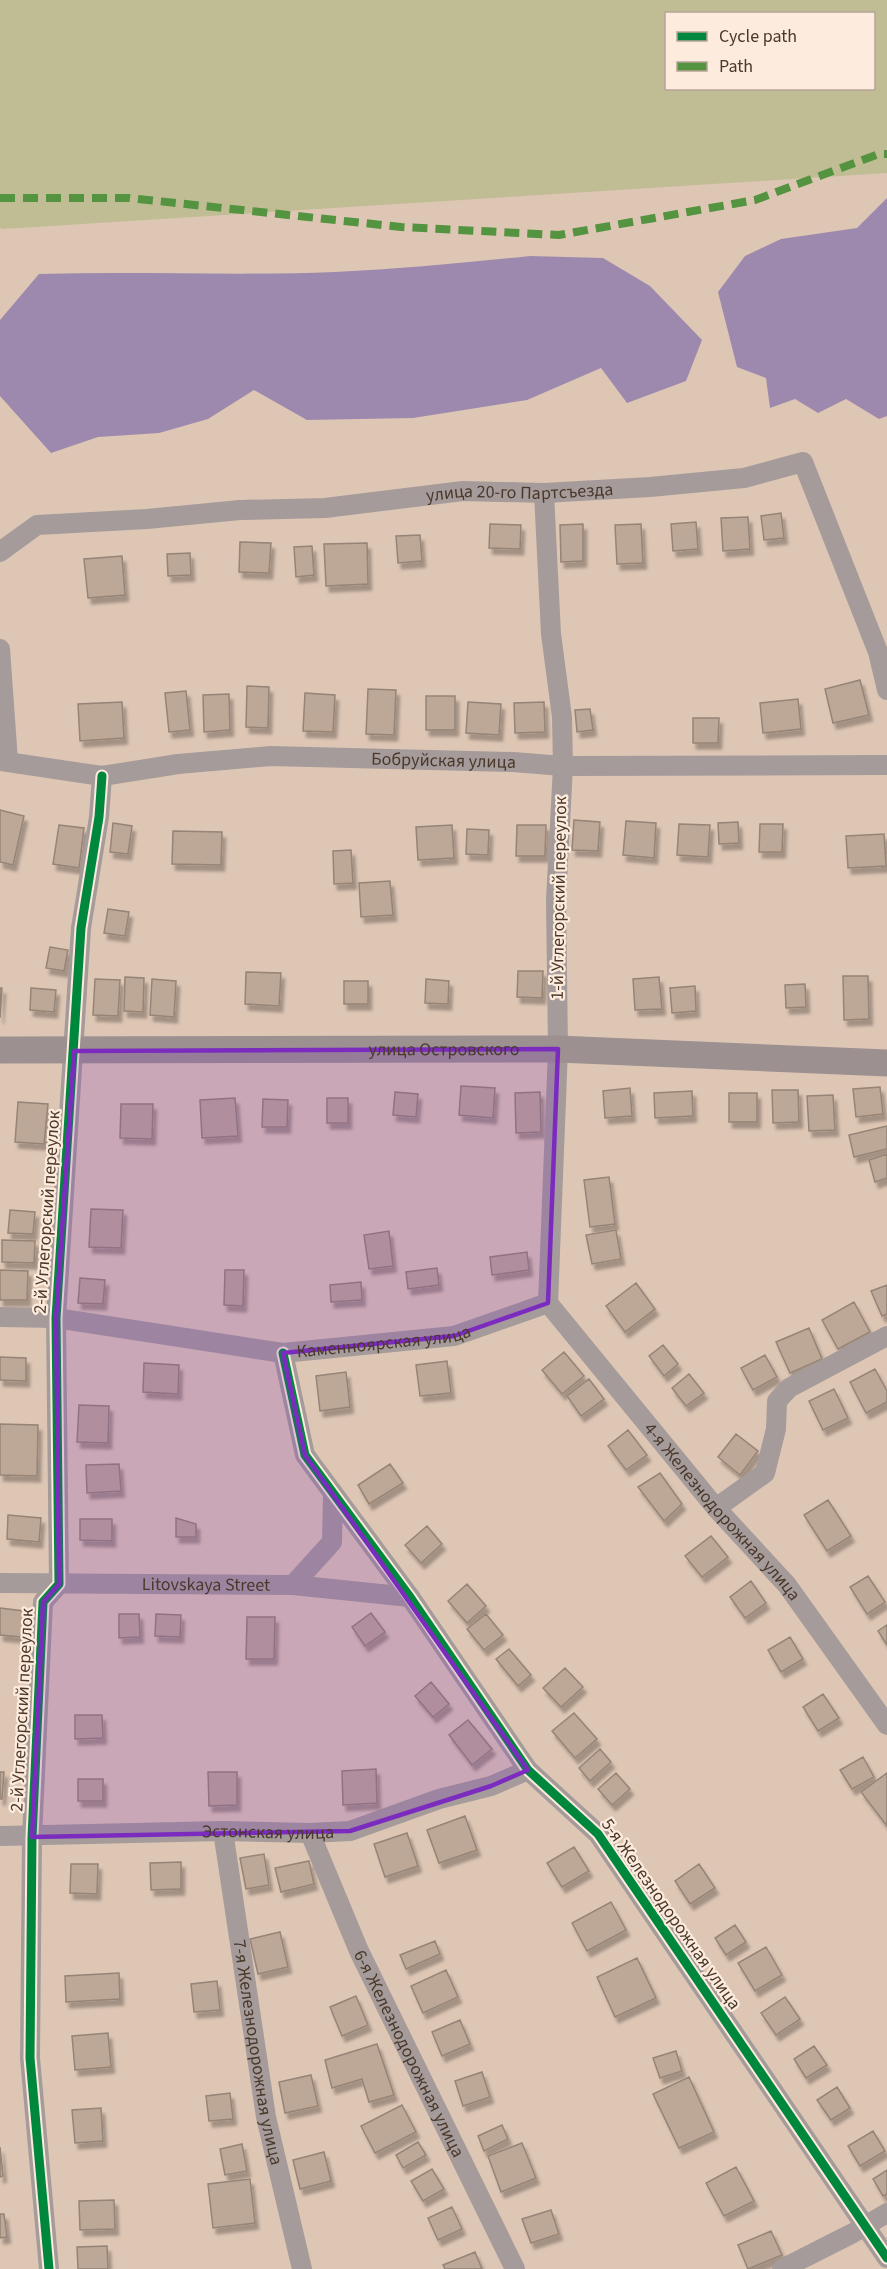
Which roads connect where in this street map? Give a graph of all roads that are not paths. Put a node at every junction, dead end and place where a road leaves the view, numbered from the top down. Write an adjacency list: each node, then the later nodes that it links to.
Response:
1 (544, 493): 2 (street, улица 20-го Партсъезда); 4 (street, улица 20-го Партсъезда); 7 (street, 1-й Углегорский переулок)
2 (0, 552)
3 (0, 649): 5 (street)
4 (887, 690)
5 (4, 761): 8 (street, Бобруйская улица)
6 (887, 765): 7 (street, Бобруйская улица)
7 (563, 766): 8 (street, Бобруйская улица); 9 (street, 1-й Углегорский переулок)
8 (102, 776): 11 (street, 2-й Углегорский переулок)
9 (558, 1049): 11 (street, улица Островского); 12 (street, улица Островского); 13 (street, 1-й Углегорский переулок)
10 (0, 1050): 11 (street, улица Островского)
11 (74, 1051): 15 (street, 2-й Углегорский переулок)
12 (887, 1063)
13 (548, 1303): 17 (street, Каменноярская улица); 19 (street, 4-я Железнодорожная улица)
14 (0, 1317): 15 (street, Каменноярская улица)
15 (56, 1318): 17 (street, Каменноярская улица); 21 (street, 2-й Углегорский переулок)
16 (887, 1336): 19 (street)
17 (283, 1353): 18 (street, 5-я Железнодорожная улица)
18 (333, 1494): 22 (street); 23 (street, 5-я Железнодорожная улица)
19 (716, 1508): 24 (street, 4-я Железнодорожная улица)
20 (0, 1583): 21 (street, Litovskaya Street)
21 (59, 1584): 22 (street, Litovskaya Street); 29 (street, 2-й Углегорский переулок)
22 (293, 1585): 23 (street, Litovskaya Street)
23 (410, 1597): 25 (street, 5-я Железнодорожная улица)
24 (887, 1725)
25 (528, 1770): 27 (street, Эстонская улица); 31 (street, 5-я Железнодорожная улица)
26 (223, 1831): 27 (street, Эстонская улица); 29 (street, Эстонская улица); 34 (street, 7-я Железнодорожная улица)
27 (310, 1833): 35 (street, 6-я Железнодорожная улица)
28 (0, 1836): 29 (street, Эстонская улица)
29 (32, 1837): 33 (street, 2-й Углегорский переулок)
30 (887, 2213): 31 (street)
31 (866, 2224): 32 (street, 5-я Железнодорожная улица); 36 (street)
32 (887, 2258)
33 (49, 2269)
34 (302, 2269)
35 (515, 2269)
36 (782, 2269)

